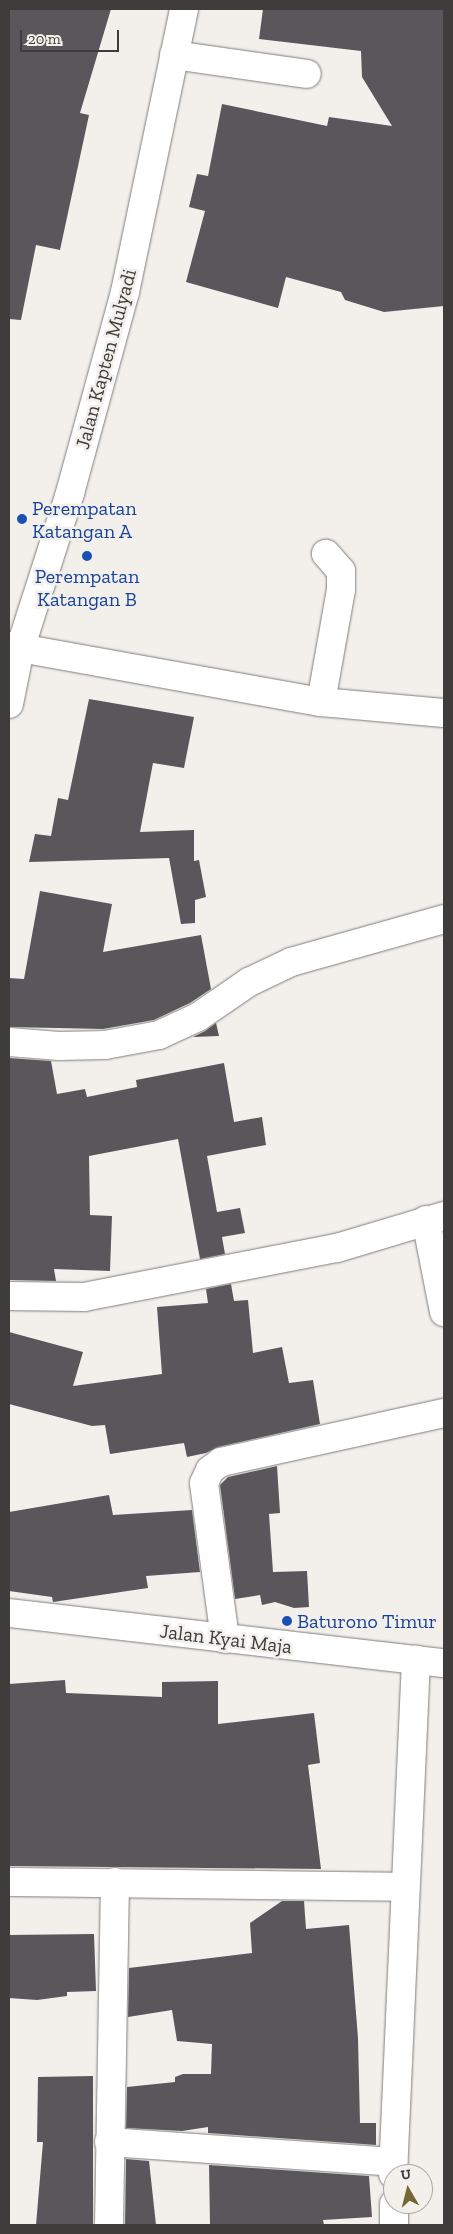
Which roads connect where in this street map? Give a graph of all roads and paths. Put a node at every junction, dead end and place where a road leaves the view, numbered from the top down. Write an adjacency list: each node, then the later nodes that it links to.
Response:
1 (184, 9): 2 (street, Jalan Kapten Mulyadi)
2 (174, 55): 3 (street); 5 (street, Jalan Kapten Mulyadi)
3 (308, 74)
4 (326, 554): 6 (street)
5 (14, 648): 6 (street); 7 (street, Jalan Kapten Mulyadi)
6 (321, 702): 8 (street)
7 (9, 704)
8 (444, 713)
9 (444, 919): 10 (street)
10 (9, 1042)
11 (435, 1218): 12 (street); 13 (street)
12 (9, 1296)
13 (444, 1312)
14 (444, 1413): 16 (street)
15 (9, 1613): 16 (street, Jalan Kyai Maja)
16 (225, 1640): 17 (street, Jalan Kyai Maja)
17 (416, 1660): 18 (street, Jalan Kyai Maja); 21 (street)
18 (444, 1664)
19 (9, 1882): 20 (street)
20 (115, 1882): 21 (street); 22 (street)
21 (404, 1887): 23 (street)
22 (109, 2142): 24 (street); 25 (street)
23 (393, 2164)
24 (383, 2167)
25 (109, 2225)

